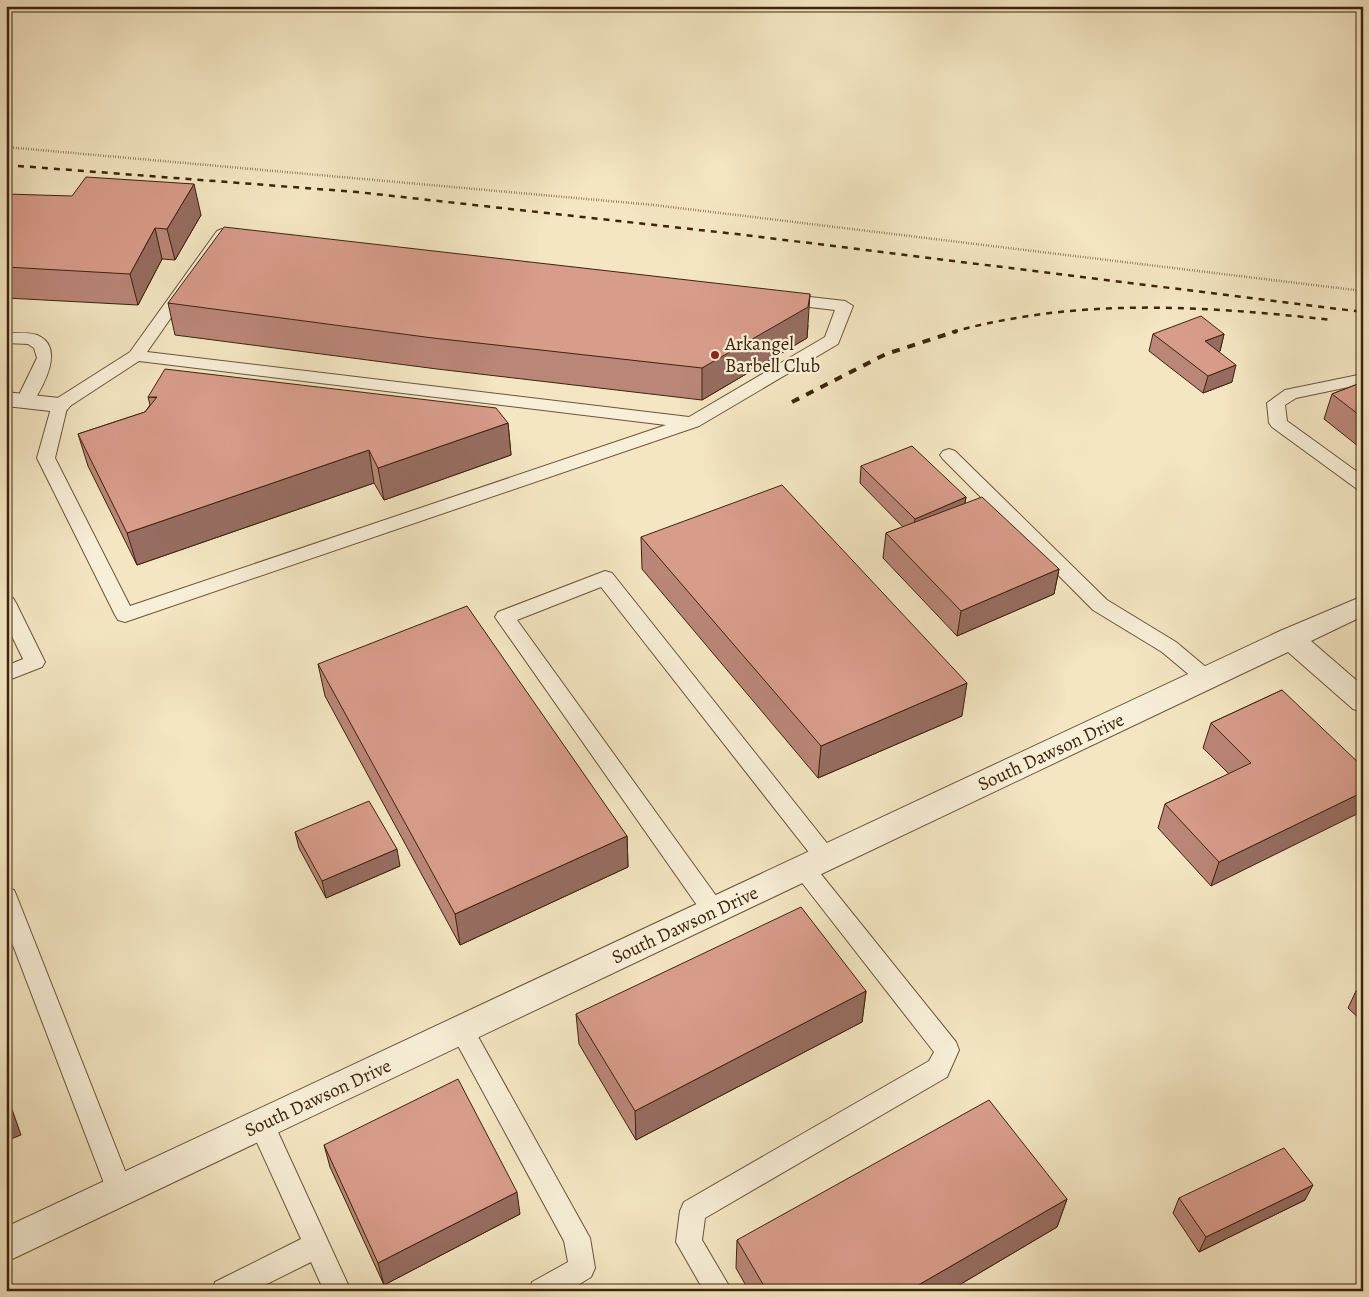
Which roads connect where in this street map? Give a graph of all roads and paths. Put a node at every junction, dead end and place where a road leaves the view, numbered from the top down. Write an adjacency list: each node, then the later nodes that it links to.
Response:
1 (6, 147): 2 (path)
2 (1363, 291)
3 (6, 338): 6 (lane)
4 (136, 356): 7 (lane); 8 (lane); 8 (lane)
5 (1363, 379): 10 (lane)
6 (16, 400): 7 (street)
7 (59, 404): 8 (lane)
8 (693, 422)
9 (949, 455): 15 (lane)
10 (1363, 484)
11 (6, 603): 14 (lane)
12 (1363, 605): 13 (street, South Dawson Drive)
13 (1290, 638): 15 (street, South Dawson Drive); 16 (street)
14 (6, 674)
15 (1206, 678): 17 (street, South Dawson Drive)
16 (1363, 702)
17 (815, 864): 19 (street, South Dawson Drive); 19 (lane); 28 (lane)
18 (6, 897): 22 (lane)
19 (714, 911): 20 (street, South Dawson Drive)
20 (462, 1031): 21 (street, South Dawson Drive); 27 (lane)
21 (262, 1125): 22 (street, South Dawson Drive); 24 (lane)
22 (120, 1191): 23 (street, South Dawson Drive)
23 (6, 1245)
24 (317, 1245): 25 (lane); 26 (lane)
25 (225, 1291)
26 (338, 1291)
27 (542, 1291)
28 (719, 1291)

